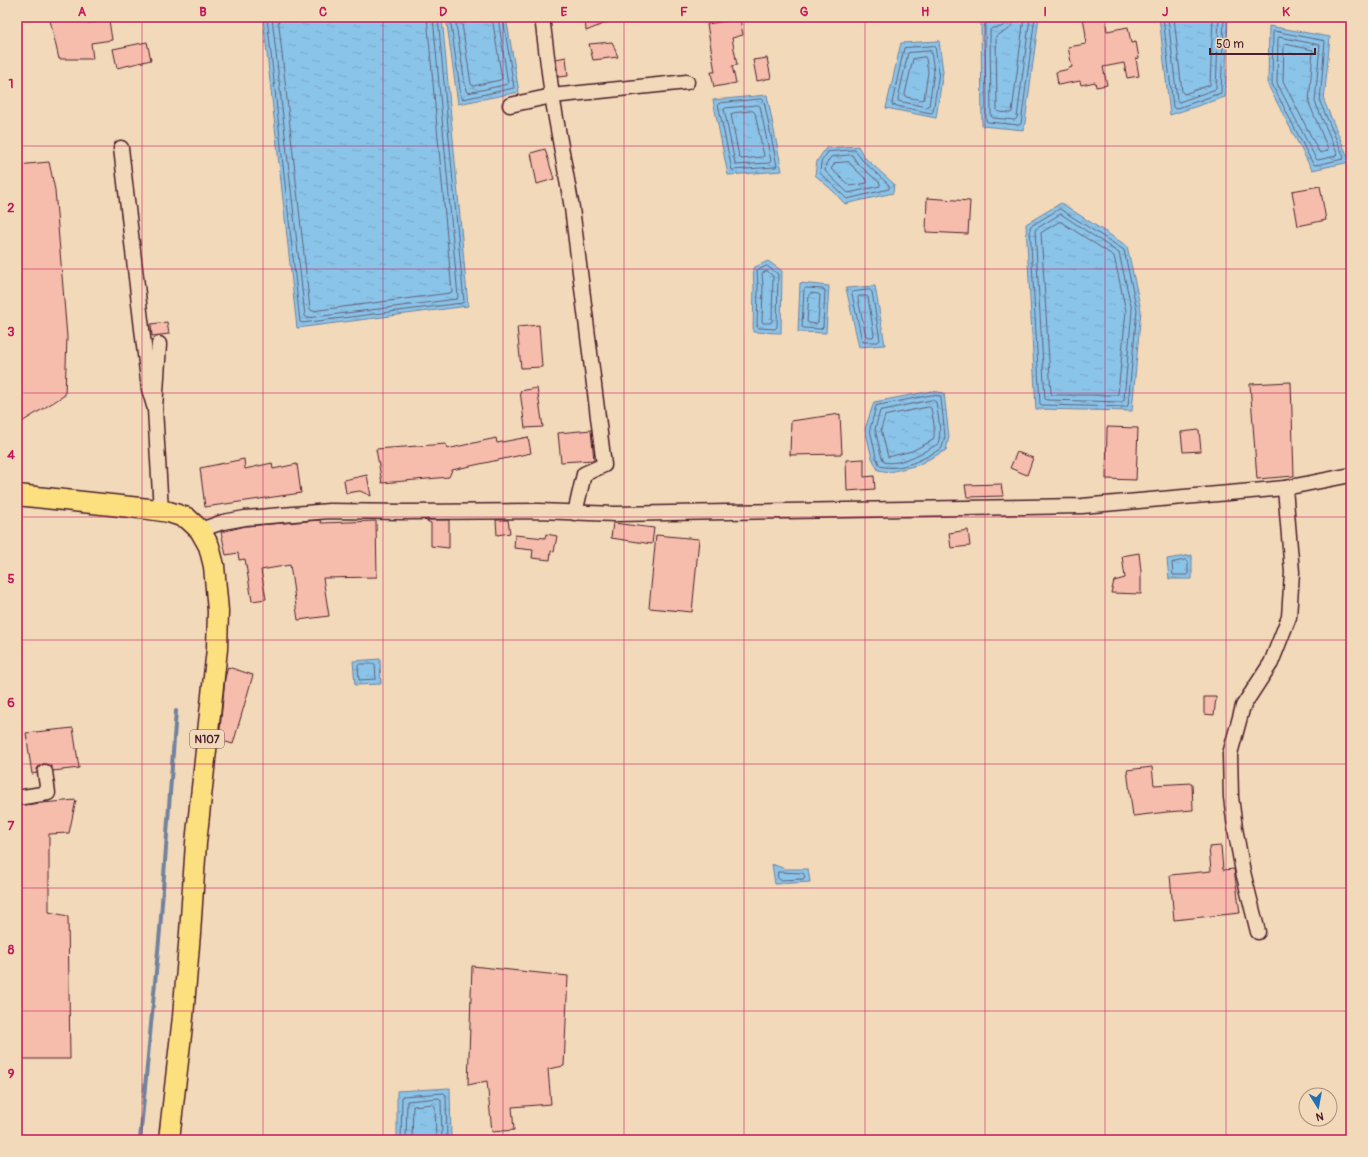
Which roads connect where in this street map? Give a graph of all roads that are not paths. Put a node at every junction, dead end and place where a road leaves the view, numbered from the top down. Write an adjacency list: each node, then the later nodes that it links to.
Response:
1 (542, 17): 3 (street)
2 (687, 82): 3 (street)
3 (552, 96): 4 (street); 12 (street)
4 (510, 105)
5 (121, 148): 7 (street)
6 (159, 344): 7 (street)
7 (155, 409): 11 (street)
8 (1351, 475): 9 (street)
9 (1286, 488): 12 (street); 16 (street)
10 (17, 495): 11 (highway, N107)
11 (161, 511): 13 (highway, N107)
12 (575, 513): 13 (street)
13 (200, 530): 17 (highway, N107)
14 (44, 772): 15 (street)
15 (17, 798)
16 (1258, 932)
17 (169, 1140)

